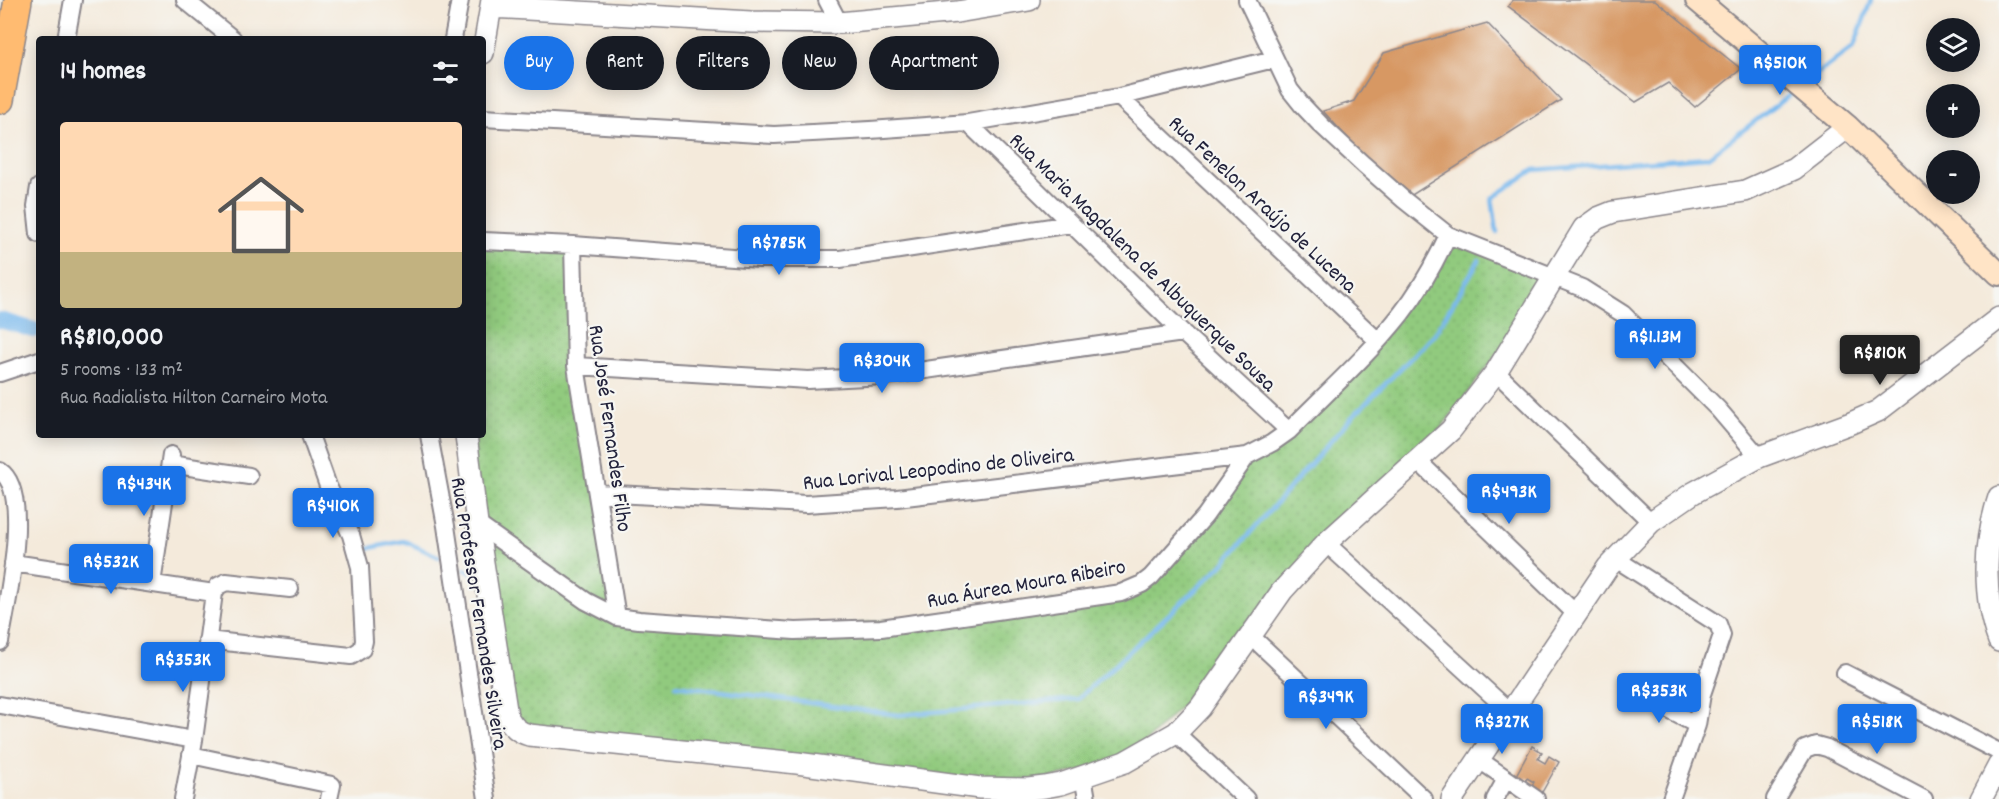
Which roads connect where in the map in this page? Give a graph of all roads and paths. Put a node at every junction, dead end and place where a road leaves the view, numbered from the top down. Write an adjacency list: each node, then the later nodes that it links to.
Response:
1 (18, 0): 18 (highway)
2 (73, 0): 12 (street)
3 (185, 0): 13 (street)
4 (460, 0): 14 (street)
5 (826, 0): 11 (street)
6 (1029, 0): 10 (street)
7 (1247, 0): 16 (street)
8 (1697, 0): 21 (main road)
9 (492, 4): 11 (street); 15 (street)
10 (955, 6): 11 (street)
11 (839, 23)
12 (67, 36)
13 (229, 36)
14 (454, 36)
15 (486, 37)
16 (1274, 59): 17 (street); 23 (street)
17 (1119, 97): 20 (street); 30 (street, Rua Fenelon Araújo de Lucena)
18 (0, 100)
19 (486, 118): 20 (street)
20 (968, 123): 22 (street, Rua Maria Magdalena de Albuquerque Sousa)
21 (1848, 127): 26 (main road); 27 (street)
22 (1071, 224): 25 (street); 29 (street, Rua Maria Magdalena de Albuquerque Sousa)
23 (1448, 236): 27 (street); 30 (street, Rua Áurea Moura Ribeiro)
24 (486, 241): 25 (street)
25 (573, 245): 32 (street, Rua José Fernandes Filho)
26 (1999, 274)
27 (1554, 277): 33 (street); 40 (street)
28 (1999, 318): 40 (street)
29 (1183, 333): 32 (street); 35 (street, Rua Maria Magdalena de Albuquerque Sousa)
30 (1378, 341): 35 (street, Rua Áurea Moura Ribeiro)
31 (36, 361): 34 (street)
32 (576, 366): 44 (street, Rua José Fernandes Filho)
33 (1496, 372): 41 (street); 46 (street)
34 (0, 373)
35 (1289, 431): 39 (street, Rua Áurea Moura Ribeiro)
36 (311, 438): 57 (street)
37 (430, 438): 74 (street, Rua Professor Fernandes Silveira)
38 (466, 438): 47 (street)
39 (1247, 456): 44 (street, Rua Lorival Leopodino de Oliveira); 55 (street, Rua Áurea Moura Ribeiro)
40 (1759, 457): 46 (street)
41 (1417, 460): 48 (street); 54 (street)
42 (0, 471): 50 (street)
43 (249, 476): 51 (street)
44 (597, 493): 55 (street, Rua José Fernandes Filho)
45 (1999, 496): 58 (street)
46 (1652, 522): 49 (street)
47 (477, 524): 55 (street, Rua Áurea Moura Ribeiro); 70 (street)
48 (1326, 543): 56 (street); 63 (street)
49 (1616, 559): 54 (street); 64 (street)
50 (13, 562): 51 (street); 59 (street)
51 (152, 584): 53 (street)
52 (290, 589): 53 (street)
53 (214, 593): 57 (street)
54 (1576, 614): 63 (street)
55 (617, 617)
56 (1251, 636): 65 (street); 77 (street)
57 (207, 640): 66 (street)
58 (1999, 641)
59 (0, 642)
60 (1845, 673): 67 (street)
61 (1636, 693): 64 (street)
62 (0, 705): 66 (street)
63 (1510, 712): 68 (street)
64 (1697, 725): 81 (street)
65 (1176, 733): 70 (street); 76 (street)
66 (193, 747): 72 (street); 73 (street)
67 (1999, 752)
68 (1478, 759): 71 (street); 78 (street)
69 (1999, 765): 84 (street)
70 (1083, 776): 75 (street)
71 (1506, 779): 79 (street); 80 (street)
72 (331, 792)
73 (183, 799)
74 (487, 799)
75 (1087, 799)
76 (1246, 799)
77 (1424, 799)
78 (1452, 799)
79 (1495, 799)
80 (1536, 799)
81 (1671, 799)
82 (1775, 799): 83 (street)
83 (1924, 799)
84 (1980, 799)

